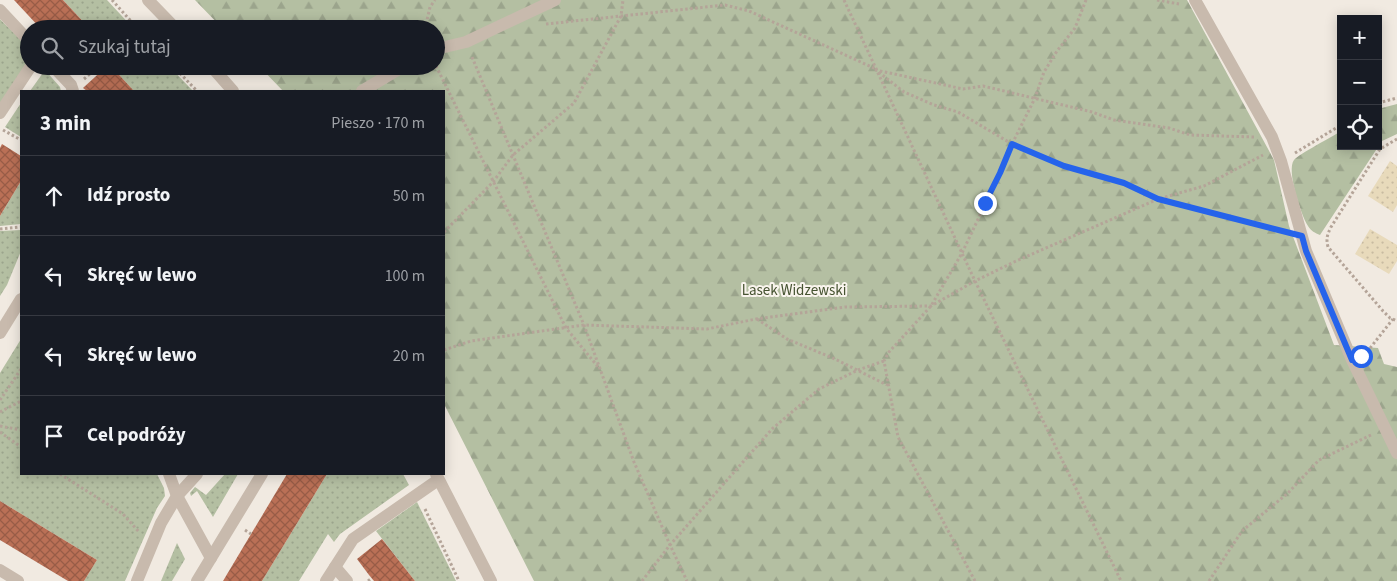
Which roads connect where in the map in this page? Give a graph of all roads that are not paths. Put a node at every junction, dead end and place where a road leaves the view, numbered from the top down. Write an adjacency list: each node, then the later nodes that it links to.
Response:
1 (148, 0): 5 (street)
2 (555, 0): 7 (street)
3 (1195, 0): 18 (street)
4 (0, 10): 6 (street)
5 (167, 20)
6 (20, 31)
7 (445, 48)
8 (26, 75): 15 (street)
9 (62, 75): 12 (street)
10 (219, 75): 13 (street)
11 (389, 75): 14 (street)
12 (73, 90)
13 (232, 90)
14 (364, 90)
15 (0, 113)
16 (20, 301): 17 (street)
17 (0, 333)
18 (1397, 453)
19 (169, 475): 23 (street)
20 (196, 475): 23 (street)
21 (261, 475): 24 (street)
22 (437, 477): 25 (street); 32 (street)
23 (177, 496): 24 (street); 28 (street)
24 (212, 558): 29 (street)
25 (335, 567): 30 (street); 31 (street)
26 (0, 570): 27 (street)
27 (18, 581)
28 (137, 581)
29 (198, 581)
30 (326, 581)
31 (347, 581)
32 (491, 581)

